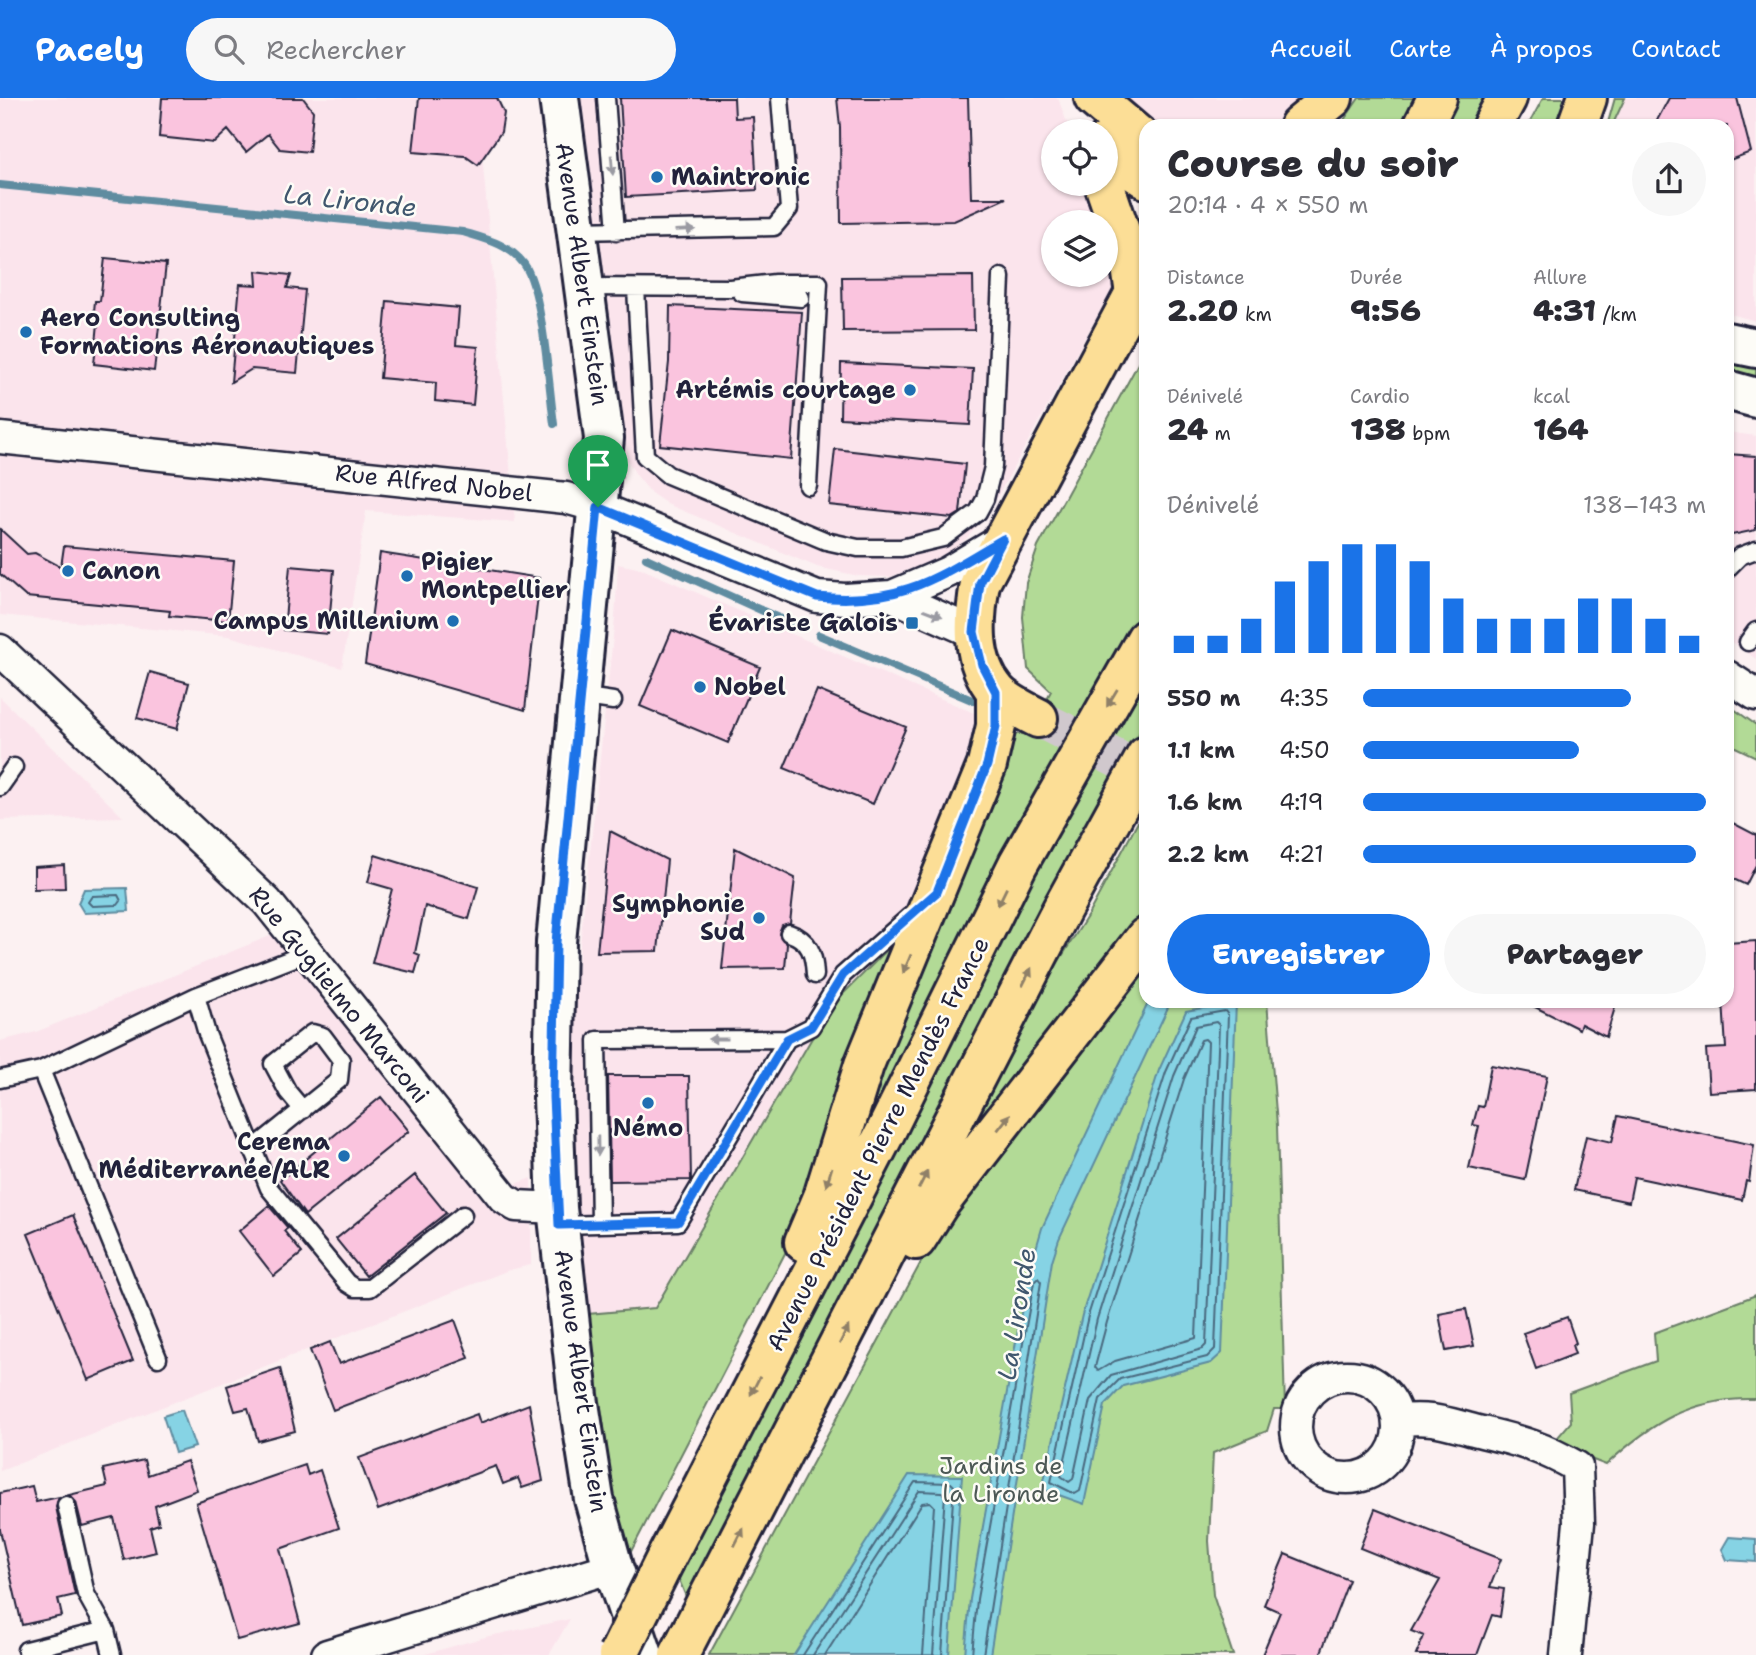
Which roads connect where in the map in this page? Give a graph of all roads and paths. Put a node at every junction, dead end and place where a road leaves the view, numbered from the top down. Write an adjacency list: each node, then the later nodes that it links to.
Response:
1 (559, 98): 25 (main road, Avenue Albert Einstein)
2 (606, 98): 26 (lane, one-way to 26)
3 (780, 98): 26 (lane, one-way to 3)
4 (1078, 98): 13 (main road)
5 (1084, 98): 14 (main road)
6 (1094, 98): 21 (main road)
7 (1333, 98): 15 (main road)
8 (1352, 98): 16 (main road)
9 (1437, 98): 17 (main road)
10 (1507, 98): 18 (main road)
11 (1587, 98): 19 (main road)
12 (1598, 98): 20 (main road)
13 (1082, 119)
14 (1094, 119)
15 (1308, 119)
16 (1338, 119)
17 (1426, 119)
18 (1496, 119)
19 (1580, 119)
20 (1594, 119)
21 (1139, 136)
22 (1118, 157): 23 (main road)
23 (1139, 174)
24 (1108, 196): 28 (main road)
25 (577, 231): 26 (lane); 29 (main road, Avenue Albert Einstein)
26 (616, 232)
27 (1001, 277): 31 (lane)
28 (1139, 279)
29 (584, 287): 31 (lane); 40 (main road, Avenue Albert Einstein)
30 (1139, 287): 41 (main road)
31 (636, 288): 32 (lane)
32 (730, 288): 33 (lane); 39 (lane)
33 (801, 298)
34 (1734, 343): 35 (main road)
35 (1756, 348)
36 (1734, 392): 37 (main road)
37 (1756, 398)
38 (0, 438): 40 (street, Rue Alfred Nobel)
39 (808, 485)
40 (598, 507): 44 (street, Rue Alfred Nobel); 69 (main road, Avenue Albert Einstein)
41 (1003, 539): 44 (street, Rue Alfred Nobel); 45 (main road)
42 (1756, 550): 43 (lane)
43 (1734, 562)
44 (892, 596): 45 (street, one-way to 45)
45 (974, 632): 49 (main road)
46 (0, 650): 60 (street, Rue Guglielmo Marconi)
47 (1139, 651): 72 (main road, Avenue Président Pierre Mendès France, one-way to 72)
48 (1734, 681): 50 (street)
49 (996, 692): 51 (main road); 56 (main road)
50 (1756, 695)
51 (1038, 718)
52 (14, 767): 54 (lane)
53 (1139, 769): 57 (main road)
54 (0, 787)
55 (1139, 795): 57 (lane)
56 (937, 892): 63 (lane); 72 (main road, one-way to 72)
57 (1062, 909): 71 (main road, one-way to 57)
58 (789, 933): 61 (lane)
59 (1139, 946): 71 (main road, one-way to 59)
60 (307, 953): 62 (lane); 69 (street, Rue Guglielmo Marconi)
61 (815, 975)
62 (196, 996): 64 (lane); 67 (lane)
63 (787, 1039): 70 (lane); 70 (lane, one-way to 70)
64 (41, 1070): 65 (lane); 73 (lane)
65 (0, 1079)
66 (303, 1110): 66 (lane); 67 (lane)
67 (251, 1150): 68 (lane)
68 (463, 1215)
69 (558, 1216): 70 (lane); 76 (main road, Avenue Albert Einstein)
70 (600, 1223)
71 (870, 1284): 83 (main road, one-way to 71)
72 (787, 1325): 81 (main road, Avenue Président Pierre Mendès France, one-way to 81, bridge)
73 (158, 1359)
74 (1399, 1420): 84 (street)
75 (66, 1505): 77 (lane)
76 (613, 1567): 80 (street); 82 (main road, Avenue Albert Einstein)
77 (106, 1630): 78 (lane); 79 (lane)
78 (26, 1650)
79 (112, 1655)
80 (327, 1655)
81 (618, 1655)
82 (643, 1655)
83 (679, 1655)
84 (1566, 1655)

